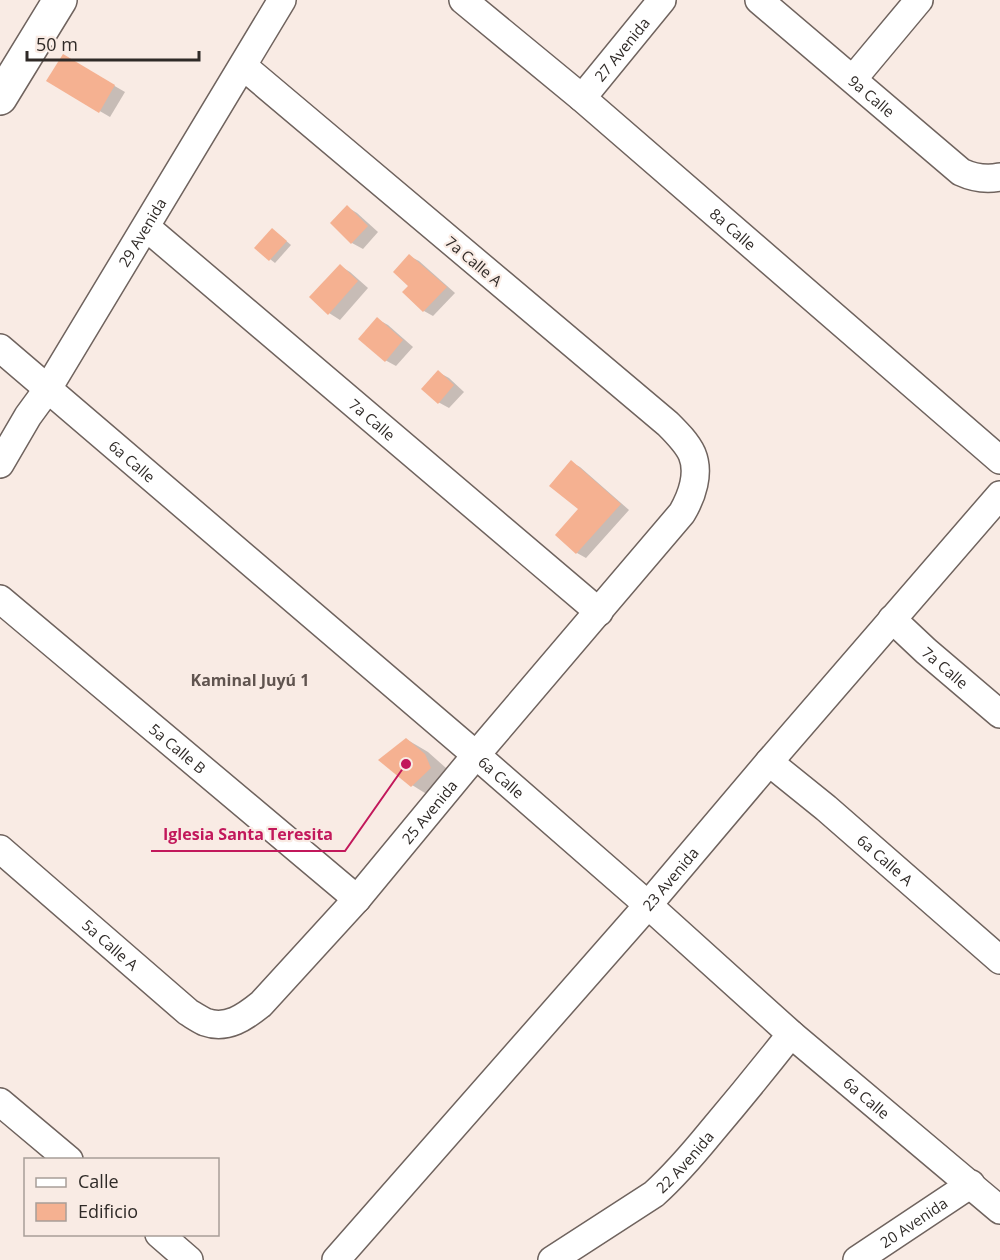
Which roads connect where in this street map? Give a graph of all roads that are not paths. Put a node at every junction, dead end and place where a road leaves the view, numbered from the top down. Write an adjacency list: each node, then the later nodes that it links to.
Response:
1 (60, 0): 9 (street)
2 (282, 0): 7 (street, 29 Avenida)
3 (463, 0): 10 (street, 8a Calle)
4 (662, 0): 10 (street, 27 Avenida)
5 (759, 0): 8 (street, 9a Calle)
6 (919, 0): 8 (street)
7 (243, 66): 12 (street, 29 Avenida); 17 (street, 7a Calle A)
8 (853, 79): 11 (street, 9a Calle)
9 (0, 98)
10 (582, 99): 15 (street, 8a Calle)
11 (996, 178)
12 (146, 227): 14 (street, 29 Avenida); 20 (street, 7a Calle)
13 (0, 348): 14 (street, 6a Calle)
14 (47, 390): 16 (street, 29 Avenida); 23 (street, 6a Calle)
15 (1000, 460)
16 (0, 464)
17 (694, 465): 20 (street, 25 Avenida)
18 (1000, 495): 21 (street, 23 Avenida)
19 (0, 599): 26 (street, 5a Calle B)
20 (599, 612): 23 (street, 25 Avenida)
21 (892, 619): 22 (street, 7a Calle); 24 (street, 23 Avenida)
22 (1000, 714)
23 (476, 755): 26 (street, 25 Avenida); 27 (street, 6a Calle)
24 (769, 762): 27 (street, 23 Avenida); 28 (street, 6a Calle A)
25 (0, 849): 29 (street, 5a Calle A)
26 (357, 899): 29 (street, 25 Avenida)
27 (648, 904): 30 (street, 6a Calle); 37 (street, 23 Avenida)
28 (1000, 960)
29 (226, 1024)
30 (791, 1034): 33 (street, 6a Calle); 38 (street, 22 Avenida)
31 (0, 1102): 32 (street)
32 (67, 1158)
33 (971, 1184): 34 (street, 6a Calle); 39 (street, 20 Avenida)
34 (1000, 1210)
35 (161, 1236): 36 (street)
36 (189, 1260)
37 (336, 1260)
38 (552, 1260)
39 (857, 1260)

